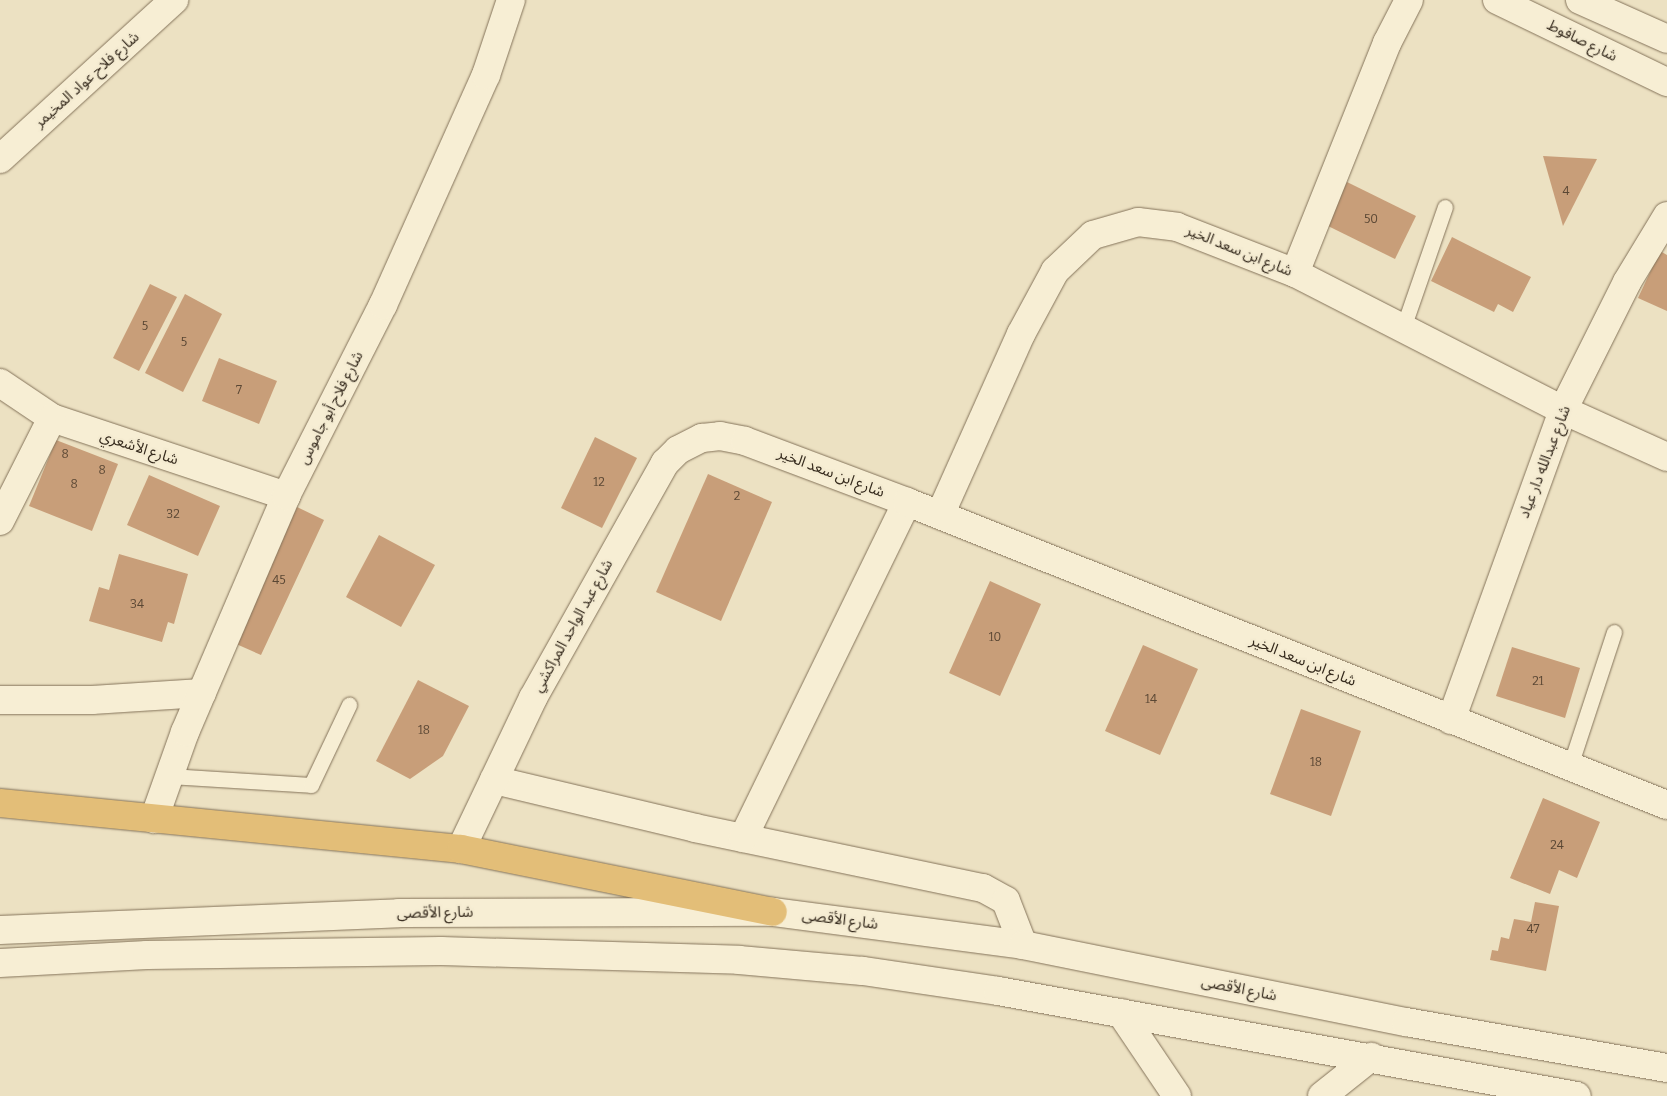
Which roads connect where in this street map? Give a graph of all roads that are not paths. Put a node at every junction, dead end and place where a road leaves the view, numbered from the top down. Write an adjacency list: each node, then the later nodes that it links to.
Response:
1 (174, 0): 8 (street, شارع فلاح عواد المخيمر)
2 (511, 0): 18 (street, شارع فلاح أبو جاموس)
3 (1409, 0): 11 (street)
4 (1497, 0): 7 (street, شارع صافوط)
5 (1580, 0): 6 (street)
6 (1667, 39)
7 (1667, 82)
8 (0, 159)
9 (1445, 207): 12 (lane)
10 (1667, 216): 14 (street, شارع عبدالله دار عياد)
11 (1295, 273): 12 (street, شارع ابن سعد الخير); 20 (street, شارع ابن سعد الخير)
12 (1403, 328): 14 (street, شارع ابن سعد الخير)
13 (0, 383): 15 (street, شارع الأشعري)
14 (1563, 410): 17 (street, شارع ابن سعد الخير); 26 (street, شارع عبدالله دار عياد)
15 (52, 418): 18 (street, شارع الأشعري); 21 (street)
16 (720, 436): 19 (street, شارع ابن سعد الخير); 29 (street, شارع عبد الواحد المراكشي)
17 (1667, 458)
18 (286, 496): 23 (street, شارع فلاح أبو جاموس)
19 (907, 502): 20 (street, شارع ابن سعد الخير); 33 (street)
20 (940, 515): 26 (street, شارع ابن سعد الخير)
21 (0, 521)
22 (1614, 632): 27 (lane)
23 (202, 693): 24 (street); 28 (street, شارع فلاح أبو جاموس)
24 (0, 700)
25 (349, 705): 28 (lane)
26 (1451, 720): 27 (street, شارع ابن سعد الخير)
27 (1570, 766): 31 (street, شارع ابن سعد الخير)
28 (170, 776): 32 (street, شارع فلاح أبو جاموس)
29 (494, 780): 33 (street); 34 (street, شارع عبد الواحد المراكشي)
30 (0, 804): 32 (highway)
31 (1667, 806)
32 (154, 819): 34 (highway)
33 (743, 838): 37 (street)
34 (461, 849): 35 (highway)
35 (773, 912): 36 (street, شارع الأقصى); 37 (street, شارع الأقصى)
36 (0, 930)
37 (1023, 945): 41 (street, شارع الأقصى)
38 (0, 963): 39 (street)
39 (1121, 1013): 40 (street); 42 (street)
40 (1371, 1057): 43 (street); 44 (street)
41 (1667, 1068)
42 (1177, 1096)
43 (1322, 1096)
44 (1577, 1096)

